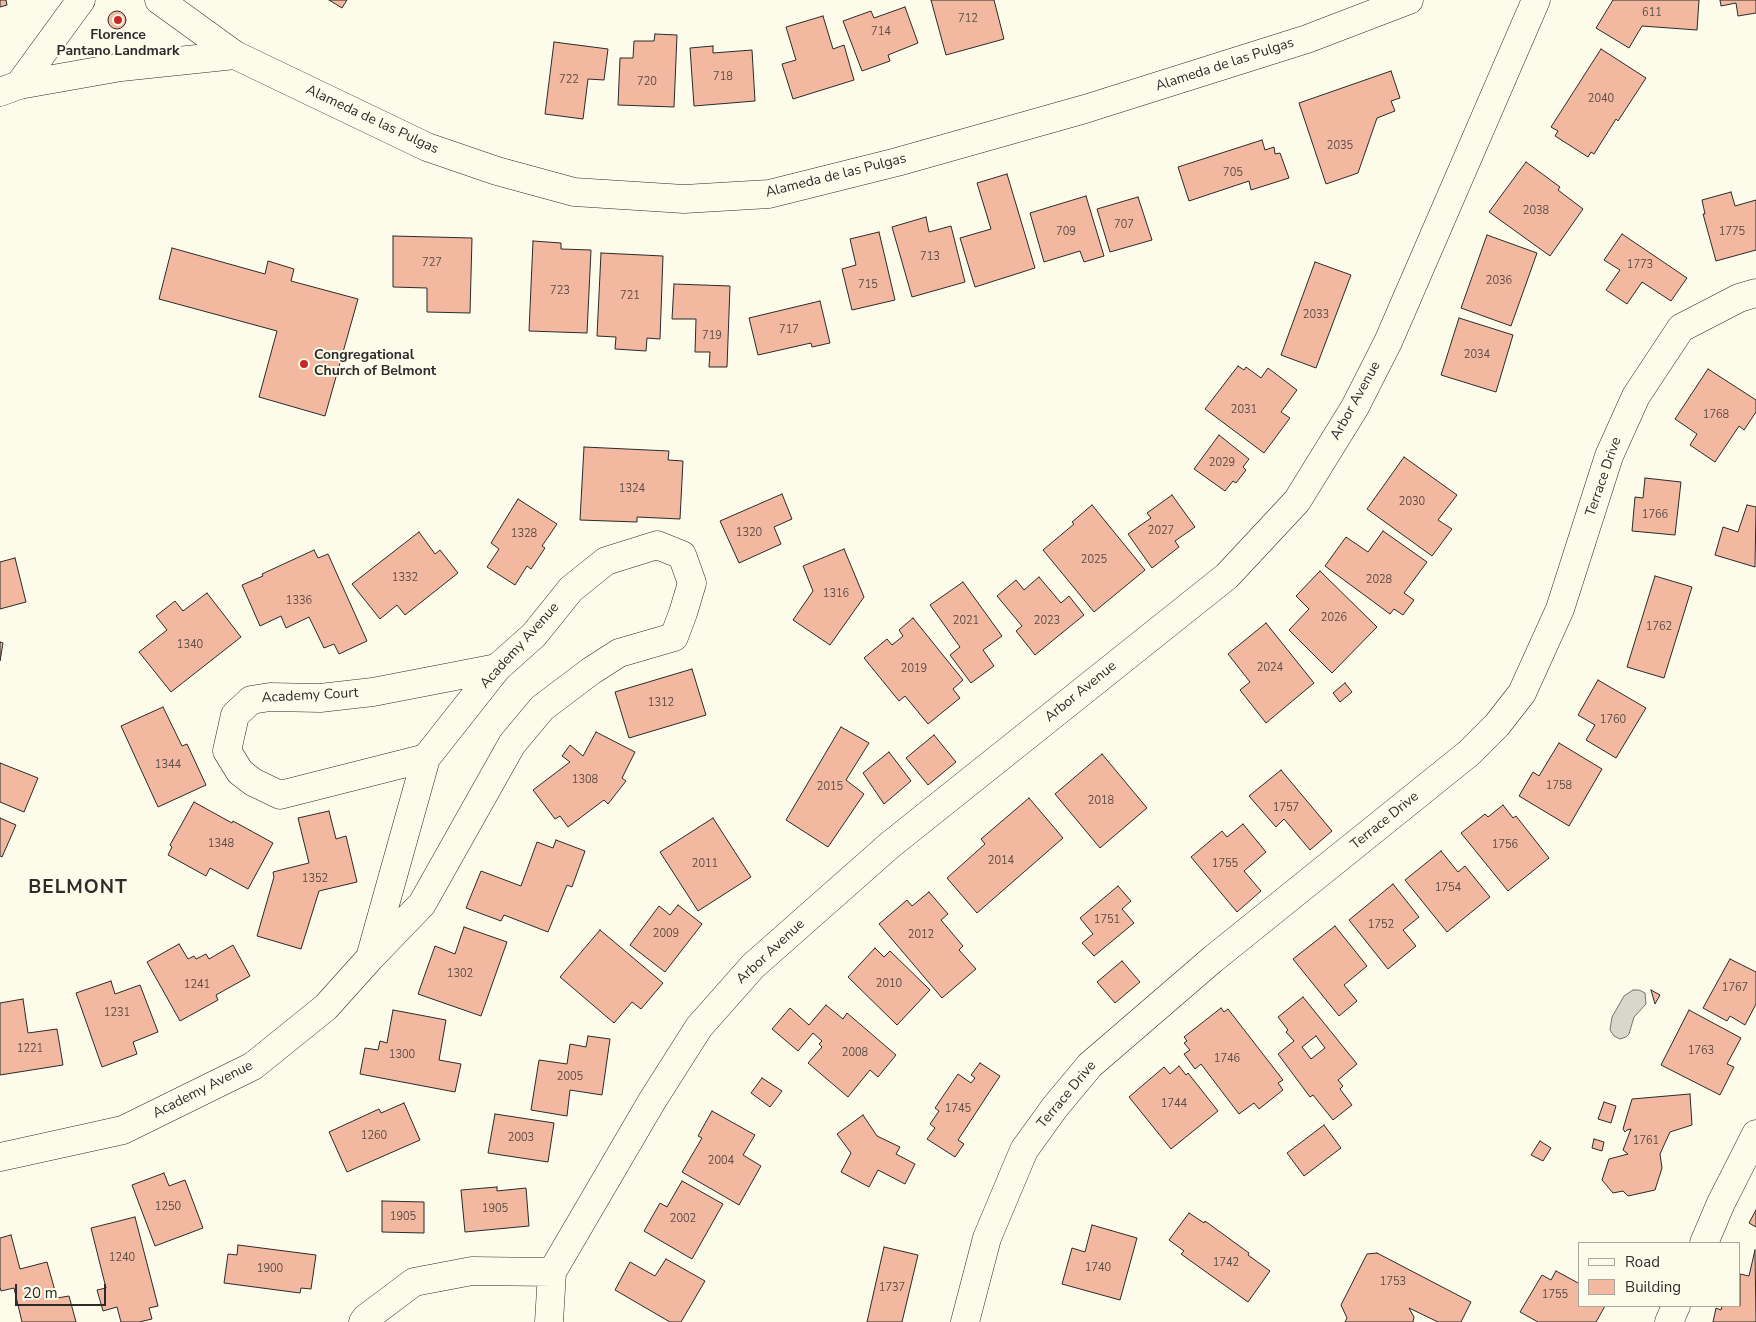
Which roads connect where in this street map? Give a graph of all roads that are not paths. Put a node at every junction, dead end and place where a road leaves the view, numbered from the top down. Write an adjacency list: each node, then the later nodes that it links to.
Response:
1 (81, 0): 6 (street)
2 (159, 0): 5 (street, Alameda de las Pulgas)
3 (1409, 0): 5 (street, Alameda de las Pulgas)
4 (1536, 0): 14 (street, Arbor Avenue)
5 (234, 55): 6 (street)
6 (9, 88)
7 (1756, 293): 18 (street, Terrace Drive)
8 (497, 668): 9 (street, Academy Avenue); 9 (street, Academy Court); 10 (street, Academy Avenue)
9 (426, 758): 10 (street, Academy Avenue)
10 (370, 958): 12 (street, Academy Avenue)
11 (1756, 1134): 13 (street)
12 (0, 1157)
13 (1704, 1242)
14 (552, 1272): 16 (street); 17 (street, Arbor Avenue)
15 (1676, 1307): 19 (street)
16 (363, 1322)
17 (549, 1322)
18 (965, 1322)
19 (1669, 1322)

